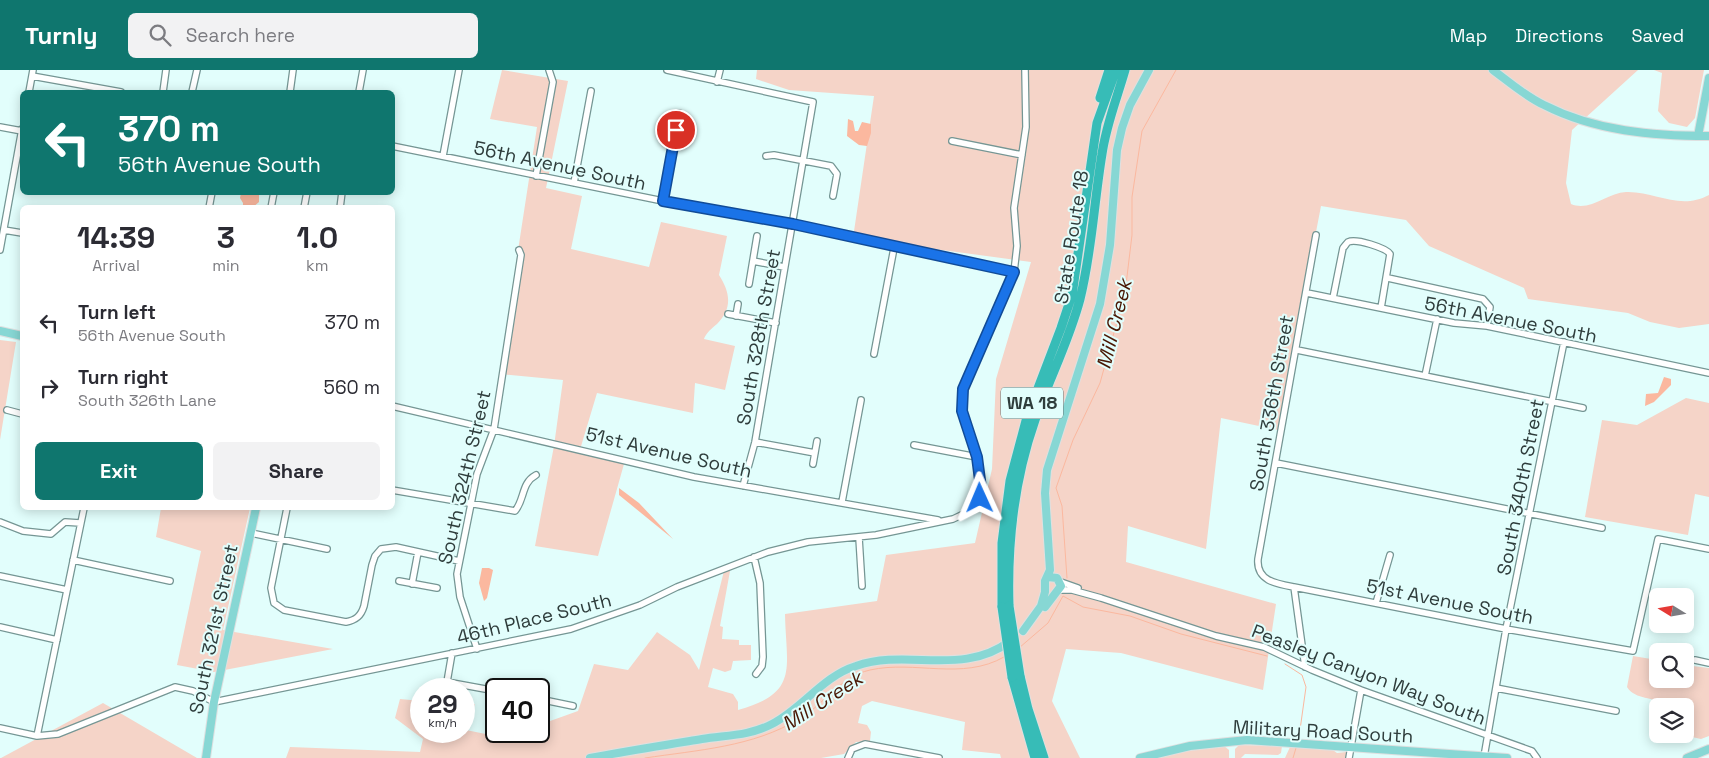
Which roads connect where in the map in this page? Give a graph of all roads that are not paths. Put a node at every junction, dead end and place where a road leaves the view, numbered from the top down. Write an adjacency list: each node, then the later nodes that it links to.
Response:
1 (166, 70): 19 (street)
2 (197, 70): 20 (street)
3 (293, 70): 21 (street)
4 (363, 70): 22 (street)
5 (459, 70): 33 (street)
6 (549, 70): 38 (street)
7 (667, 70): 16 (street)
8 (720, 70): 16 (street)
9 (1025, 70): 35 (street, 46th Place South)
10 (1109, 70): 37 (highway)
11 (1149, 70): 100 (main road)
12 (1493, 70): 28 (main road)
13 (1123, 71): 37 (highway, State Route 18 / WA 18); 124 (highway, State Route 18 / WA 18)
14 (32, 73): 17 (street); 18 (street)
15 (1709, 78): 28 (main road)
16 (718, 82): 36 (street, South 328th Street)
17 (29, 90)
18 (112, 90)
19 (162, 90)
20 (192, 90)
21 (290, 90)
22 (359, 90)
23 (591, 91): 39 (street)
24 (679, 113): 41 (street)
25 (0, 127): 27 (street)
26 (1709, 127): 29 (main road)
27 (20, 130)
28 (1698, 136): 29 (main road)
29 (1708, 136)
30 (20, 141): 43 (street)
31 (952, 141): 35 (street)
32 (395, 147): 33 (street, 56th Avenue South)
33 (443, 156): 38 (street, 56th Avenue South)
34 (766, 156): 36 (street)
35 (1022, 157): 54 (street, 46th Place South)
36 (803, 160): 40 (street); 44 (street, South 328th Street)
37 (1088, 175): 124 (highway, State Route 18 / WA 18)
38 (536, 176): 39 (street, 56th Avenue South)
39 (574, 183): 41 (street, 56th Avenue South)
40 (833, 196)
41 (663, 201): 44 (street, 56th Avenue South)
42 (0, 205): 43 (street)
43 (8, 207): 45 (street)
44 (793, 224): 49 (street, 56th Avenue South); 53 (street, South 328th Street)
45 (4, 230): 46 (street); 50 (street)
46 (20, 233)
47 (1316, 235): 57 (street, South 336th Street)
48 (757, 236): 52 (street)
49 (894, 248): 54 (street, 56th Avenue South); 70 (street)
50 (0, 250)
51 (519, 250): 79 (street, South 324th Street)
52 (753, 261): 53 (street); 56 (street)
53 (784, 267): 64 (street, South 328th Street)
54 (1014, 272): 84 (street, 46th Place South)
55 (1388, 278): 58 (street); 60 (street); 65 (street)
56 (749, 284)
57 (1306, 293): 58 (street, 56th Avenue South); 69 (street, South 336th Street)
58 (1333, 298): 60 (street, 56th Avenue South)
59 (738, 304): 62 (street)
60 (1381, 308): 63 (street, 56th Avenue South)
61 (728, 314): 62 (street)
62 (736, 316): 64 (street)
63 (1437, 319): 65 (street, 56th Avenue South); 72 (street)
64 (776, 323): 81 (street, South 328th Street)
65 (1487, 326): 68 (street, 56th Avenue South)
66 (0, 331): 67 (main road)
67 (20, 336)
68 (1564, 342): 71 (street, 56th Avenue South); 74 (street, South 340th Street)
69 (1297, 350): 72 (street); 85 (street, South 336th Street)
70 (874, 354)
71 (1709, 373)
72 (1425, 376): 74 (street)
73 (861, 400): 90 (street)
74 (1552, 402): 76 (street); 95 (street, South 340th Street)
75 (395, 407): 79 (street, 51st Avenue South)
76 (1583, 408)
77 (7, 410): 78 (street)
78 (20, 413)
79 (494, 429): 88 (street, 51st Avenue South); 91 (street, South 324th Street)
80 (817, 440): 83 (street)
81 (755, 442): 83 (street); 88 (street, South 328th Street)
82 (914, 446): 84 (street)
83 (815, 453): 86 (street)
84 (977, 457): 96 (street, 46th Place South)
85 (1276, 463): 95 (street); 112 (street, South 336th Street)
86 (813, 464)
87 (536, 475): 91 (street)
88 (743, 486): 90 (street, 51st Avenue South)
89 (395, 491): 91 (street)
90 (842, 502): 96 (street, 51st Avenue South)
91 (471, 504): 110 (street, South 324th Street)
92 (84, 510): 98 (street)
93 (256, 510): 101 (main road, South 321st Street)
94 (287, 510): 103 (street)
95 (1531, 512): 99 (street); 126 (street, South 340th Street)
96 (940, 521): 102 (street, 46th Place South)
97 (0, 522): 98 (street)
98 (80, 524): 109 (street)
99 (1602, 528)
100 (1048, 532): 113 (main road); 118 (main road)
101 (250, 533): 103 (street); 139 (main road, South 321st Street)
102 (859, 538): 108 (street, 46th Place South); 117 (street)
103 (280, 539): 104 (street); 106 (street)
104 (327, 549)
105 (1709, 550): 126 (street, 51st Avenue South)
106 (418, 552): 110 (street); 116 (street)
107 (1390, 555): 123 (street)
108 (754, 557): 129 (street, 46th Place South); 134 (street)
109 (73, 560): 114 (street); 122 (street)
110 (459, 561): 129 (street, South 324th Street)
111 (0, 576): 122 (street)
112 (1262, 576): 119 (street, 51st Avenue South)
113 (1048, 578): 118 (main road); 121 (main road)
114 (170, 581)
115 (399, 581): 116 (street)
116 (412, 584): 120 (street)
117 (862, 586)
118 (1058, 586): 121 (main road); 127 (main road); 133 (street, Peasley Canyon Way South)
119 (1294, 587): 123 (street, 51st Avenue South); 133 (street)
120 (437, 588)
121 (1045, 589): 127 (main road)
122 (67, 590): 128 (street)
123 (1376, 603): 126 (street, 51st Avenue South)
124 (1006, 606): 135 (highway, State Route 18 / WA 18, bridge)
125 (0, 627): 128 (street)
126 (1506, 629): 136 (street, South 340th Street)
127 (1023, 631): 151 (main road)
128 (57, 640): 145 (street)
129 (477, 649): 130 (street, 46th Place South)
130 (452, 654): 137 (street); 139 (street, 46th Place South)
131 (1695, 660): 132 (street)
132 (1709, 663)
133 (1305, 667): 138 (street, Peasley Canyon Way South)
134 (756, 674)
135 (1016, 677): 153 (highway, State Route 18 / WA 18); 154 (highway, State Route 18 / WA 18)
136 (1496, 688): 142 (street); 144 (street, South 340th Street)
137 (485, 689)
138 (1360, 690): 144 (street, Peasley Canyon Way South); 146 (street)
139 (214, 702): 145 (street); 150 (main road, South 321st Street)
140 (550, 702): 141 (street)
141 (573, 706)
142 (1616, 711)
143 (0, 728): 145 (street)
144 (1487, 735): 149 (street, South 340th Street); 158 (street, Peasley Canyon Way South)
145 (38, 736)
146 (1351, 747): 149 (main road, Military Road South); 155 (main road, Military Road South); 156 (street)
147 (1709, 749): 159 (main road)
148 (849, 755): 152 (street)
149 (1484, 757): 157 (main road, Military Road South)
150 (206, 758)
151 (590, 758)
152 (939, 758)
153 (1035, 758)
154 (1044, 758)
155 (1140, 758)
156 (1349, 758)
157 (1507, 758)
158 (1537, 758)
159 (1687, 758)

